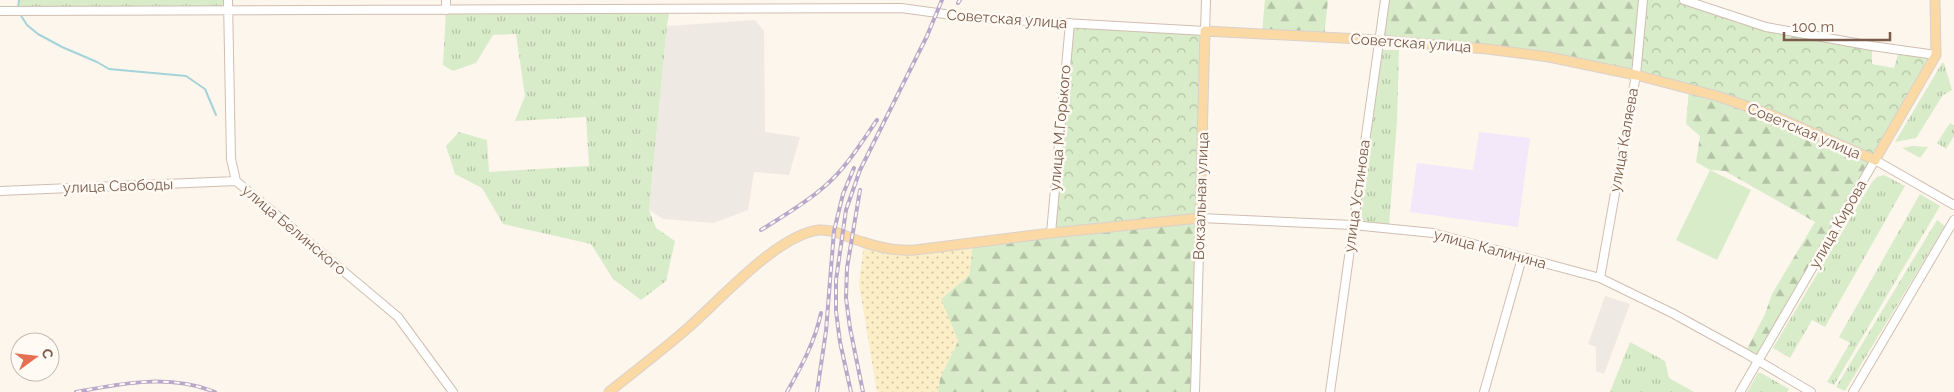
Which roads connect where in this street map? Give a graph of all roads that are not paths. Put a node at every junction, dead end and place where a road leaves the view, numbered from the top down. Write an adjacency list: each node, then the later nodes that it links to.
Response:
1 (228, 0): 9 (street, улица Белинского)
2 (446, 0): 10 (street)
3 (1206, 0): 13 (street, Вокзальная улица)
4 (1385, 0): 14 (street, улица Устинова)
5 (1643, 0): 16 (street, улица Каляева)
6 (1684, 0): 15 (street)
7 (1935, 0): 15 (main road)
8 (687, 4): 10 (street, Советская улица); 12 (street, Советская улица)
9 (228, 9): 10 (street, Советская улица); 11 (street, Советская улица); 18 (street, улица Белинского)
10 (446, 10)
11 (0, 11)
12 (1070, 23): 13 (street, Советская улица); 24 (street, улица М.Горького)
13 (1205, 31): 14 (main road, Советская улица); 21 (main road, Вокзальная улица)
14 (1379, 40): 16 (main road, Советская улица); 23 (street, улица Устинова)
15 (1936, 55): 17 (main road, улица Кирова)
16 (1636, 75): 17 (main road, Советская улица); 26 (street, улица Каляева)
17 (1875, 160): 20 (street, Советская улица); 27 (street, улица Кирова)
18 (236, 182): 19 (street, улица Свободы); 28 (street, улица Белинского)
19 (0, 191)
20 (1954, 206)
21 (1200, 218): 23 (street, улица Калинина); 24 (main road); 30 (street, Вокзальная улица)
22 (1954, 220): 35 (street)
23 (1353, 225): 25 (street, улица Калинина); 31 (street, улица Устинова)
24 (1051, 233): 29 (main road)
25 (1522, 258): 26 (street, улица Калинина); 32 (street)
26 (1600, 278): 27 (street, улица Калинина)
27 (1759, 361): 33 (street, улица Кирова); 34 (street, улица Калинина)
28 (453, 392)
29 (609, 392)
30 (1196, 392)
31 (1330, 392)
32 (1484, 392)
33 (1740, 392)
34 (1810, 392)
35 (1853, 392)

